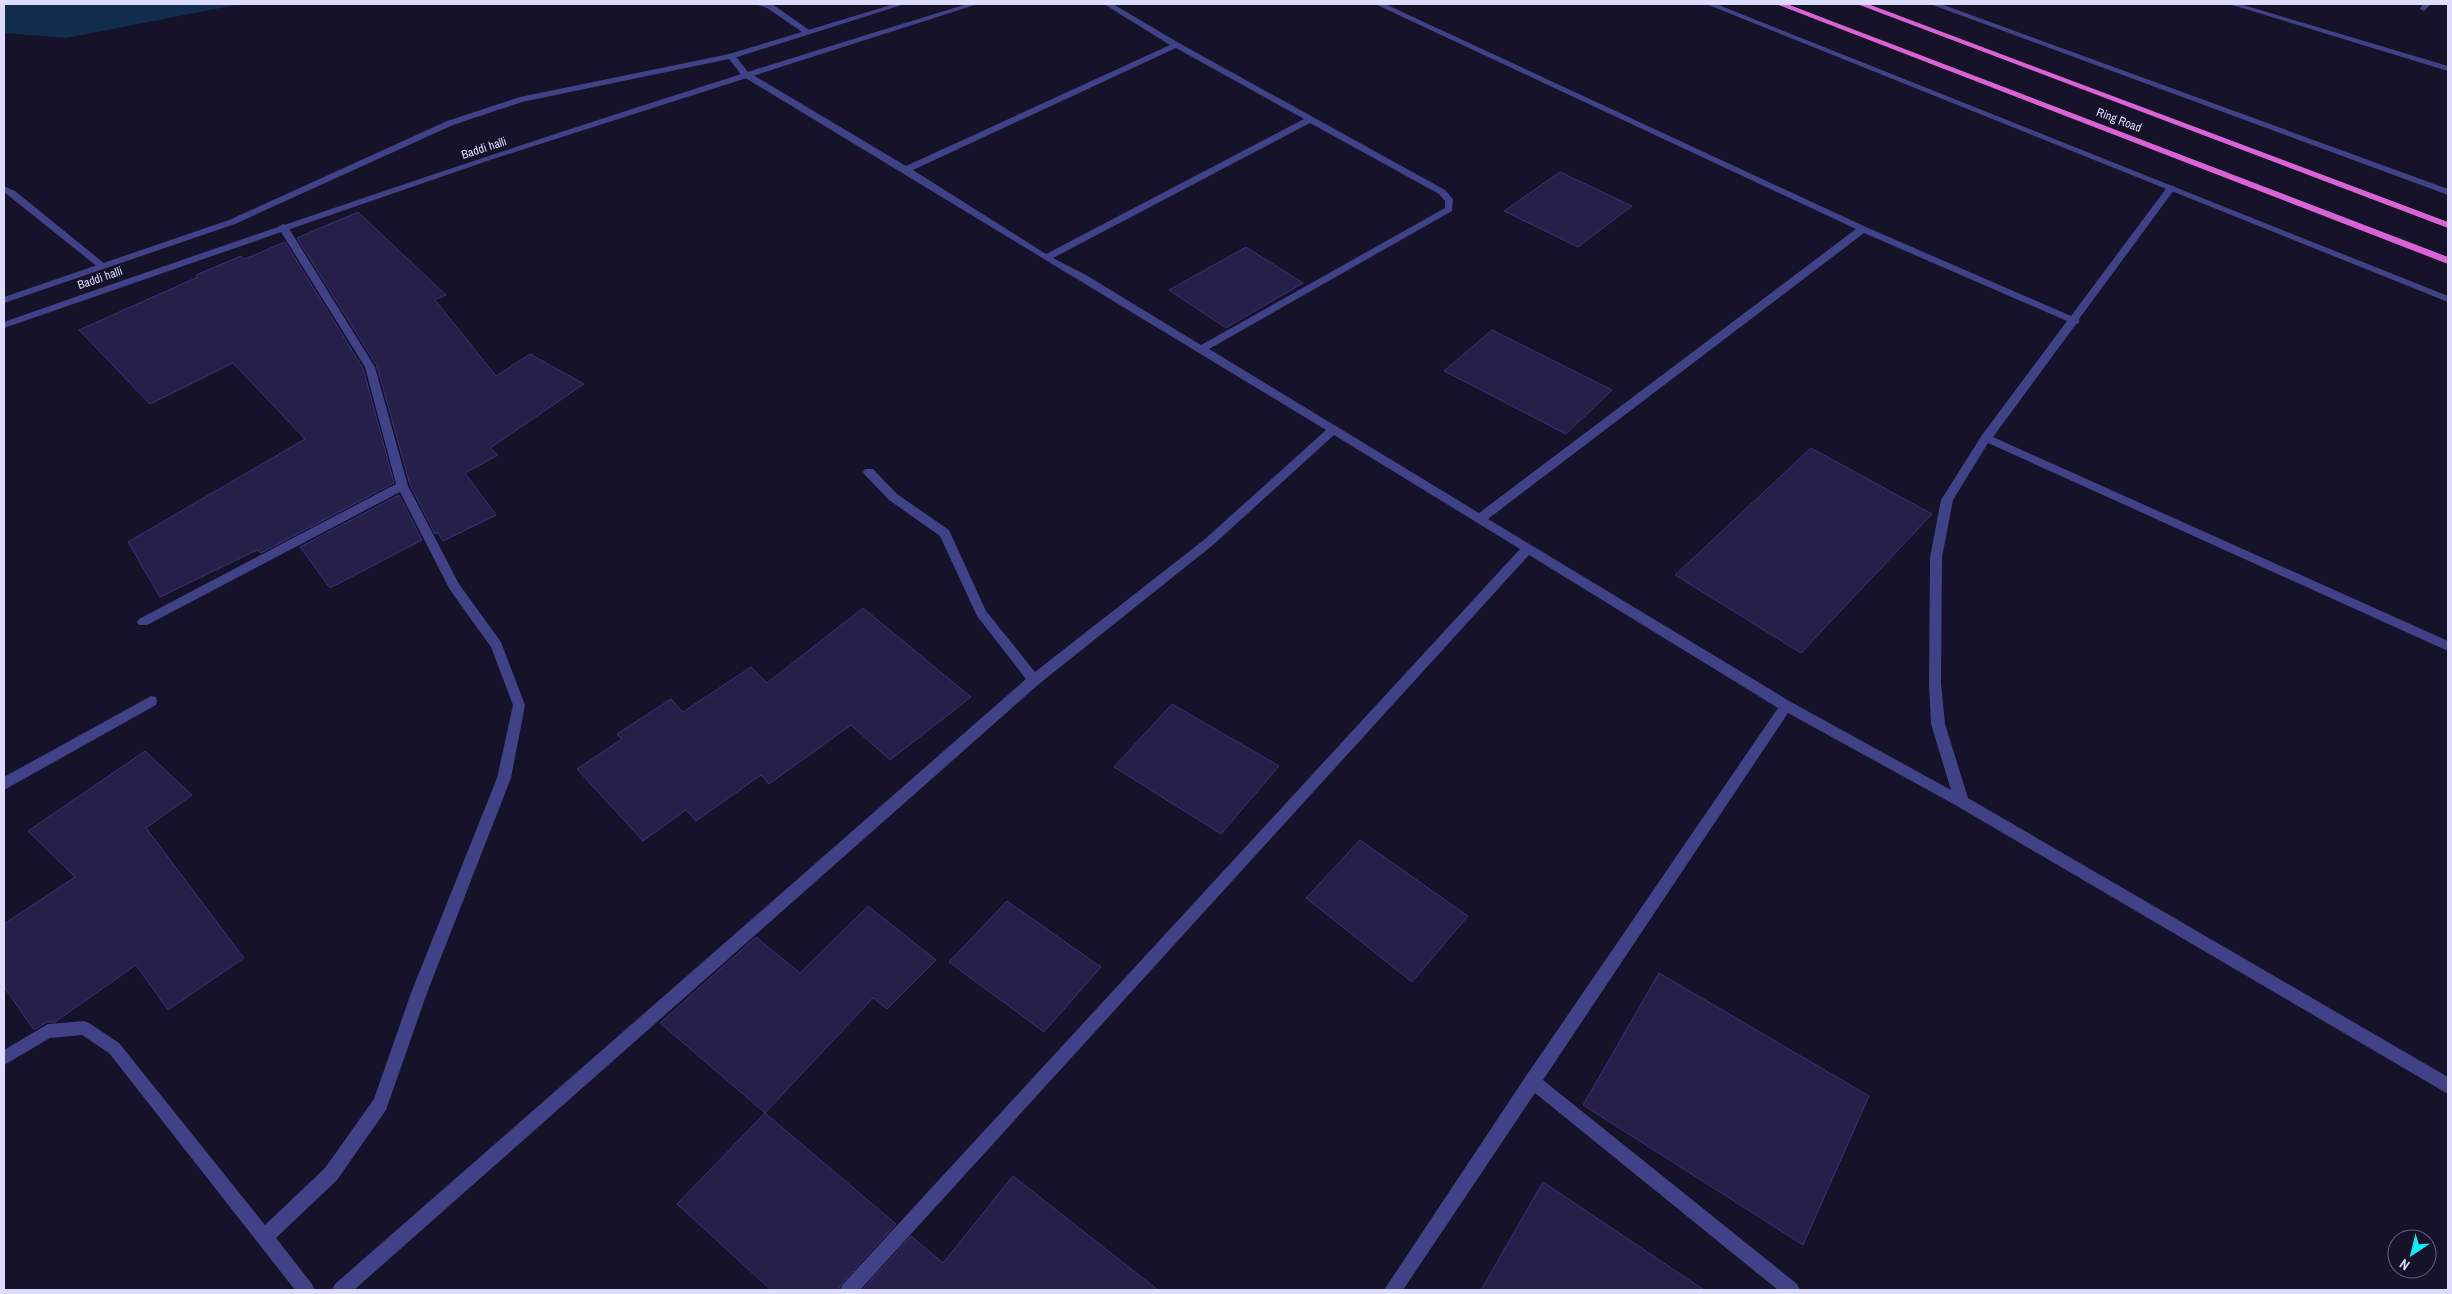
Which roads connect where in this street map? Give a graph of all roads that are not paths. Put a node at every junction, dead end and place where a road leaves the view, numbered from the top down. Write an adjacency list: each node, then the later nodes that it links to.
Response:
1 (759, 4): 11 (street)
2 (901, 4): 11 (street)
3 (974, 4): 15 (street, Baddi halli)
4 (1108, 4): 12 (street)
5 (1379, 4): 23 (street)
6 (1710, 4): 18 (street)
7 (1780, 4): 25 (highway, Ring Road)
8 (1861, 4): 21 (highway, Ring Road)
9 (1934, 4): 20 (street)
10 (2233, 4): 14 (street)
11 (808, 32): 13 (street)
12 (1176, 45): 16 (street); 17 (street)
13 (731, 56): 15 (street); 26 (street)
14 (2448, 69)
15 (745, 74): 17 (street); 22 (street, Baddi halli)
16 (1311, 119): 24 (street); 31 (street)
17 (906, 170): 24 (street)
18 (2171, 188): 27 (street); 29 (street)
19 (4, 190): 26 (street)
20 (2448, 192)
21 (2448, 225)
22 (284, 227): 30 (street, Baddi halli); 35 (street)
23 (1863, 229): 29 (street); 36 (street)
24 (1046, 258): 31 (street)
25 (2448, 261)
26 (102, 266): 28 (street)
27 (2448, 299)
28 (4, 300)
29 (2075, 321): 33 (street)
30 (4, 325)
31 (1201, 349): 32 (street)
32 (1334, 430): 36 (street); 40 (street)
33 (1986, 438): 39 (street); 44 (street)
34 (869, 472): 40 (street)
35 (402, 486): 38 (street); 48 (street)
36 (1480, 519): 37 (street)
37 (1528, 548): 42 (street); 51 (street)
38 (143, 622)
39 (2448, 646)
40 (1034, 680): 50 (street)
41 (151, 701): 43 (street)
42 (1786, 706): 44 (street); 46 (street)
43 (4, 784)
44 (1962, 802): 47 (street)
45 (4, 1058): 48 (street)
46 (1532, 1081): 52 (street); 53 (street)
47 (2448, 1086)
48 (265, 1237): 49 (street)
49 (306, 1290)
50 (340, 1290)
51 (849, 1290)
52 (1393, 1290)
53 (1791, 1290)

